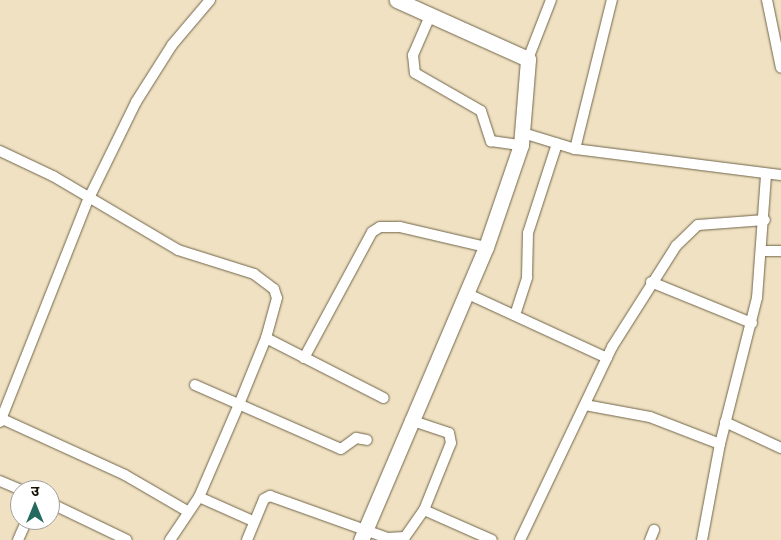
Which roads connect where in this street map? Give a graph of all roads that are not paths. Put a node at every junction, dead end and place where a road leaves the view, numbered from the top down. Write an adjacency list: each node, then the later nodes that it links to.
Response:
1 (210, 0): 15 (street)
2 (551, 0): 7 (street)
3 (612, 0): 11 (street)
4 (767, 0): 8 (street)
5 (398, 1): 6 (street)
6 (430, 16): 7 (street); 9 (street)
7 (528, 59): 9 (street)
8 (781, 68)
9 (522, 139): 10 (street); 17 (street)
10 (557, 144): 11 (street); 22 (street)
11 (575, 149): 13 (street)
12 (0, 151): 15 (street)
13 (766, 174): 14 (street); 16 (street)
14 (781, 176)
15 (88, 200): 24 (street); 31 (street)
16 (765, 220): 18 (street); 20 (street)
17 (486, 248): 21 (street); 25 (street)
18 (764, 251): 19 (street); 23 (street)
19 (781, 252)
20 (651, 282): 23 (street); 26 (street)
21 (468, 294): 22 (street); 32 (street)
22 (515, 315): 26 (street)
23 (752, 323): 33 (street)
24 (266, 338): 25 (street); 29 (street)
25 (304, 358): 28 (street)
26 (607, 358): 30 (street)
27 (195, 385): 29 (street)
28 (384, 398)
29 (240, 402): 34 (street); 37 (street)
30 (585, 405): 35 (street); 48 (street)
31 (0, 420): 40 (street)
32 (410, 420): 39 (street); 43 (street)
33 (726, 422): 35 (street); 36 (street)
34 (367, 440)
35 (720, 444): 50 (street)
36 (781, 448)
37 (198, 497): 40 (street); 41 (street)
38 (60, 508): 44 (street)
39 (424, 510): 43 (street); 47 (street)
40 (187, 511): 45 (street)
41 (253, 521): 43 (street); 46 (street)
42 (654, 530): 49 (street)
43 (363, 534)
44 (127, 540)
45 (170, 540)
46 (247, 540)
47 (492, 540)
48 (520, 540)
49 (650, 540)
50 (702, 540)

